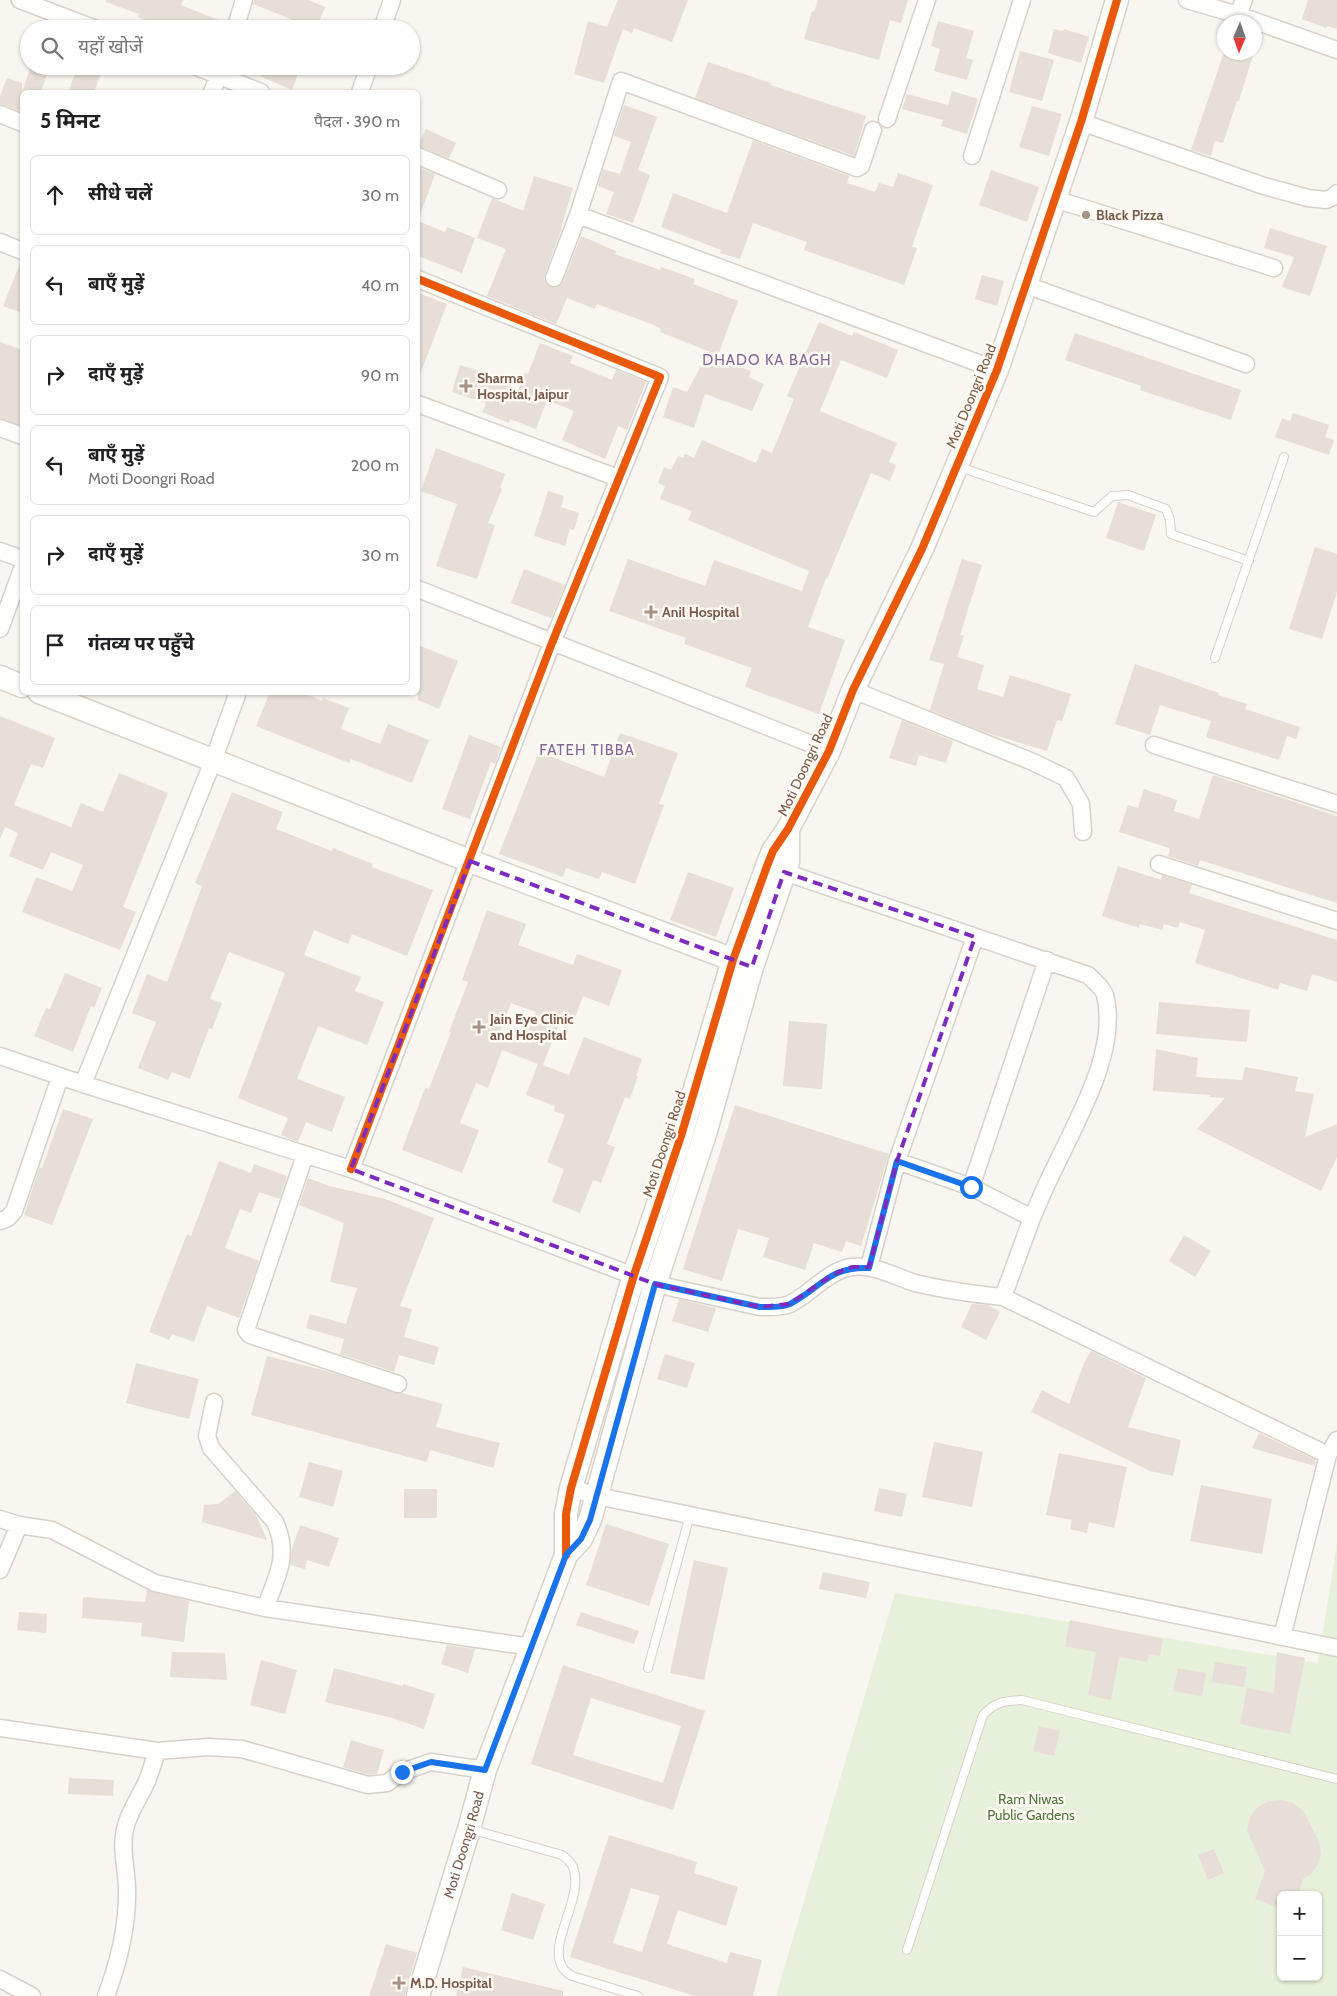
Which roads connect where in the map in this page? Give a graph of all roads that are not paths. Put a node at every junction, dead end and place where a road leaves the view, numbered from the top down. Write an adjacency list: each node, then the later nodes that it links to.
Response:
1 (244, 0): 10 (street)
2 (392, 0): 11 (street)
3 (927, 0): 20 (street)
4 (1022, 0): 24 (street)
5 (1117, 0): 22 (street, Moti Doongri Road)
6 (1186, 0): 8 (street)
7 (25, 1): 9 (street)
8 (1241, 8): 12 (street)
9 (73, 20)
10 (238, 20)
11 (385, 20)
12 (1337, 50)
13 (219, 75): 16 (street)
14 (229, 75): 17 (street)
15 (366, 75): 18 (street)
16 (213, 90)
17 (257, 90)
18 (361, 90)
19 (0, 114): 21 (street)
20 (887, 119)
21 (20, 122)
22 (1081, 122): 27 (street); 28 (street, Moti Doongri Road)
23 (874, 130): 29 (street)
24 (972, 156)
25 (420, 157): 26 (street)
26 (498, 190)
27 (1337, 193)
28 (1055, 198): 32 (street); 35 (street, Moti Doongri Road)
29 (578, 215): 33 (street); 37 (street)
30 (0, 242): 31 (street)
31 (20, 250)
32 (1274, 268)
33 (554, 278)
34 (420, 280): 43 (street)
35 (1026, 286): 36 (street); 37 (street, Moti Doongri Road)
36 (1246, 364)
37 (997, 370): 42 (street, Moti Doongri Road)
38 (420, 405): 43 (street)
39 (0, 428): 40 (street)
40 (20, 435)
41 (1284, 457): 46 (lane)
42 (957, 466): 46 (lane); 54 (street, Moti Doongri Road)
43 (618, 478): 50 (street)
44 (0, 551): 45 (street)
45 (20, 559)
46 (1249, 560): 51 (lane)
47 (20, 574): 49 (street)
48 (420, 590): 50 (street)
49 (0, 629)
50 (552, 643): 58 (street); 62 (street)
51 (1215, 658)
52 (0, 677): 53 (street)
53 (20, 685)
54 (853, 690): 58 (street, Moti Doongri Road); 61 (street)
55 (47, 695): 59 (street)
56 (237, 695): 59 (street)
57 (1154, 745): 60 (street)
58 (828, 751): 64 (street, Moti Doongri Road)
59 (213, 761): 62 (street); 71 (street)
60 (1337, 804)
61 (1083, 832)
62 (470, 861): 68 (street); 76 (street)
63 (1159, 864): 65 (street)
64 (775, 869): 66 (street); 68 (street, Moti Doongri Road)
65 (1337, 921)
66 (975, 937): 67 (street); 75 (street)
67 (1047, 960): 77 (street); 78 (street)
68 (743, 964): 72 (street, Moti Doongri Road); 74 (street, Moti Doongri Road)
69 (0, 1056): 70 (street)
70 (60, 1077): 71 (street); 79 (street)
71 (83, 1084): 73 (street)
72 (676, 1150): 74 (street); 81 (street, Moti Doongri Road)
73 (305, 1155): 76 (street); 84 (street)
74 (697, 1156): 82 (street, Moti Doongri Road)
75 (897, 1161): 77 (street); 80 (street)
76 (351, 1169): 81 (street)
77 (971, 1187): 78 (street)
78 (1032, 1218): 83 (street)
79 (0, 1221)
80 (869, 1268): 82 (street); 83 (street)
81 (634, 1275): 82 (street); 88 (street, Moti Doongri Road)
82 (655, 1284): 89 (street, Moti Doongri Road)
83 (1002, 1297): 87 (street)
84 (398, 1384)
85 (214, 1402): 95 (street)
86 (1337, 1440): 87 (street)
87 (1328, 1455): 96 (street)
88 (571, 1488): 89 (street); 93 (street, Moti Doongri Road)
89 (597, 1496): 90 (street); 93 (street, Moti Doongri Road)
90 (690, 1515): 96 (street); 99 (lane)
91 (0, 1519): 92 (street)
92 (18, 1525): 94 (street); 95 (street)
93 (566, 1555): 97 (street, Moti Doongri Road)
94 (0, 1570)
95 (265, 1608): 97 (street)
96 (1282, 1636): 98 (street)
97 (531, 1647): 102 (street, Moti Doongri Road)
98 (1337, 1648)
99 (648, 1668)
100 (0, 1728): 101 (street)
101 (157, 1751): 102 (street); 108 (street)
102 (485, 1770): 104 (street, Moti Doongri Road)
103 (1337, 1779): 105 (lane)
104 (469, 1829): 109 (street, Moti Doongri Road); 110 (lane)
105 (907, 1950)
106 (0, 1979): 107 (street)
107 (32, 1996)
108 (106, 1996)
109 (418, 1996)
110 (638, 1996)

